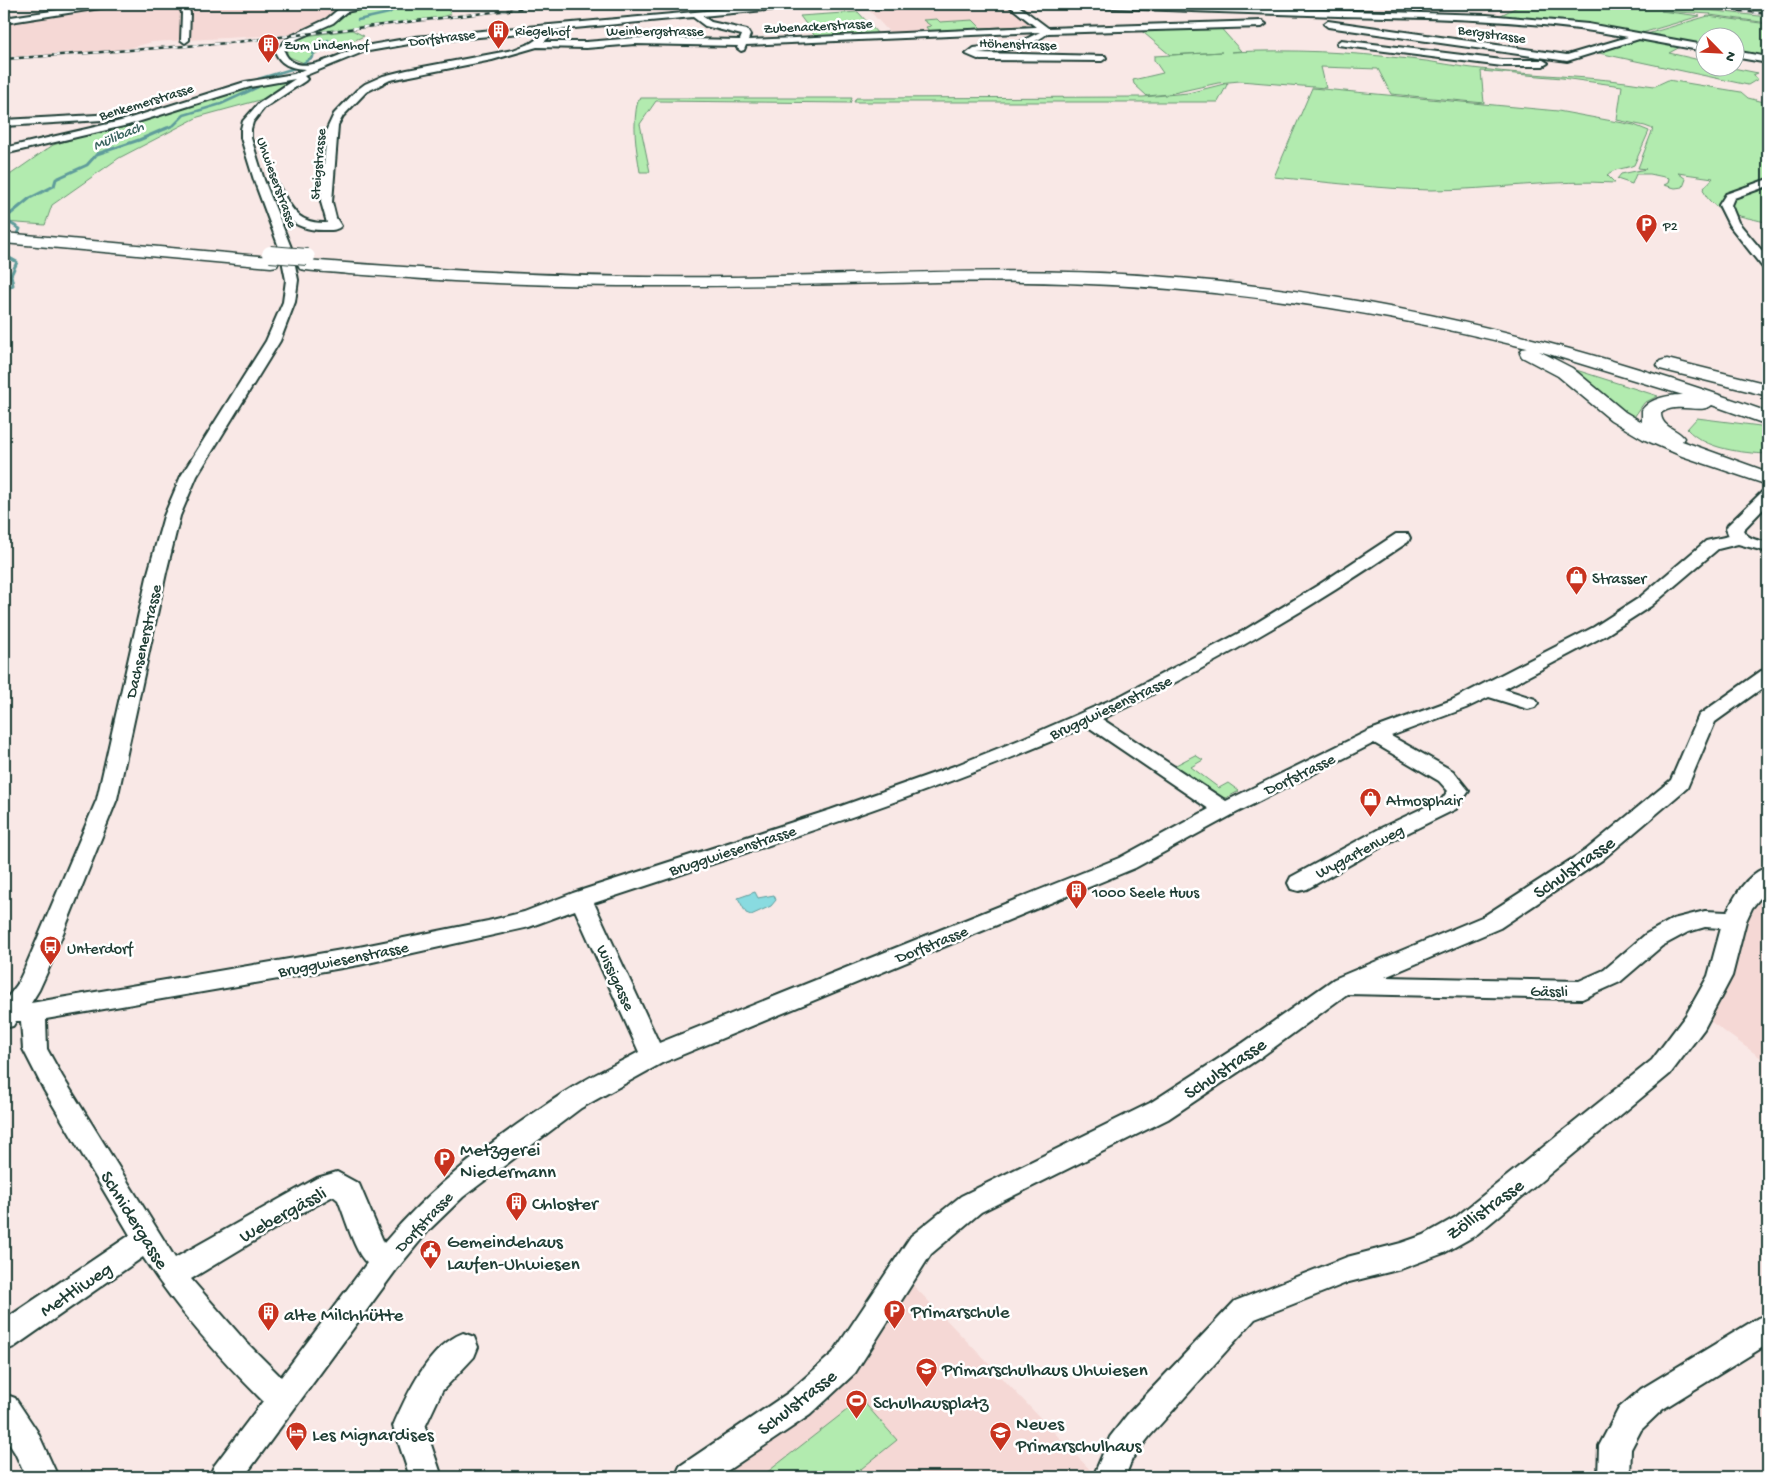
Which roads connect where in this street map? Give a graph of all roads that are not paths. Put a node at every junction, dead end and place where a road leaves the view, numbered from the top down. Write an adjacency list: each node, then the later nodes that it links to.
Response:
1 (113, 4): 22 (street)
2 (183, 4): 34 (street)
3 (377, 4): 15 (street)
4 (807, 4): 9 (street)
5 (953, 4): 10 (street, Dorfstrasse)
6 (1011, 4): 30 (street, Höhenstrasse)
7 (1066, 4): 12 (street)
8 (1307, 4): 17 (street)
9 (797, 5): 10 (street, Dorfstrasse); 14 (street, Dorfstrasse)
10 (861, 5): 20 (street)
11 (333, 6): 15 (street)
12 (1188, 6): 16 (street)
13 (1460, 6): 21 (street)
14 (740, 7): 19 (street, Dorfstrasse)
15 (343, 10): 52 (street)
16 (1301, 12): 17 (street); 26 (street)
17 (1315, 12): 21 (street)
18 (615, 13): 23 (street)
19 (695, 15): 23 (street, Dorfstrasse); 37 (street)
20 (871, 15)
21 (1474, 16): 32 (street)
22 (4, 20)
23 (620, 22): 29 (street, Dorfstrasse); 36 (street)
24 (1267, 24): 30 (street, Zubenackerstrasse)
25 (1321, 24): 26 (street)
26 (1338, 24): 31 (street, Bergstrasse); 38 (street)
27 (882, 27): 33 (street)
28 (1480, 27): 31 (street)
29 (548, 29): 41 (street); 42 (street, Dorfstrasse)
30 (1045, 30): 33 (street, Zubenackerstrasse); 48 (street, Höhenstrasse)
31 (1426, 31): 49 (street, Bergstrasse)
32 (1640, 35): 40 (street, Bergstrasse); 43 (street)
33 (890, 36): 37 (street, Zubenackerstrasse)
34 (185, 40)
35 (1594, 40): 40 (street)
36 (634, 41): 37 (street, Weinbergstrasse); 41 (street, Weinbergstrasse)
37 (743, 42): 47 (street)
38 (1356, 42): 39 (street); 44 (street); 49 (street)
39 (1341, 43)
40 (1617, 43): 49 (street, Bergstrasse)
41 (537, 44): 53 (street)
42 (380, 46): 45 (street); 52 (street, Dorfstrasse)
43 (1694, 46)
44 (1366, 52)
45 (394, 53)
46 (1744, 56): 50 (street)
47 (737, 57)
48 (1102, 58)
49 (1567, 58)
50 (1768, 60)
51 (413, 63): 53 (street)
52 (311, 67): 54 (street, Dorfstrasse)
53 (395, 75): 58 (street, Steigstrasse)
54 (296, 76): 55 (street, Benkemerstrasse); 58 (street, Uhwieserstrasse)
55 (139, 118): 56 (street); 57 (street, Benkemerstrasse)
56 (4, 123)
57 (4, 151)
58 (259, 180): 63 (street, Uhwieserstrasse)
59 (1768, 182): 64 (street)
60 (4, 230): 62 (highway)
61 (4, 238): 62 (highway)
62 (100, 242): 63 (highway)
63 (289, 261): 65 (highway); 66 (highway); 87 (street, Dachsenerstrasse)
64 (1768, 266)
65 (1364, 306): 69 (highway); 71 (highway)
66 (1420, 311): 67 (highway); 68 (highway)
67 (1765, 388)
68 (1768, 411)
69 (1768, 419): 70 (highway)
70 (1768, 469)
71 (1768, 479)
72 (1768, 495): 74 (street)
73 (1402, 538): 79 (street, Bruggwiesenstrasse)
74 (1740, 538): 75 (street); 77 (street, Dorfstrasse)
75 (1768, 547)
76 (1768, 675): 86 (street, Schulstrasse)
77 (1488, 690): 78 (street); 80 (street, Dorfstrasse)
78 (1528, 703)
79 (1088, 718): 81 (street); 84 (street, Bruggwiesenstrasse)
80 (1375, 735): 81 (street, Dorfstrasse); 83 (street, Wygartenweg)
81 (1225, 810): 88 (street, Dorfstrasse)
82 (1768, 875): 85 (street, Zöllistrasse)
83 (1299, 883)
84 (581, 899): 87 (street, Bruggwiesenstrasse); 88 (street, Wissigasse)
85 (1735, 921): 86 (street, Gässli); 101 (street, Zöllistrasse)
86 (1342, 985): 100 (street, Schulstrasse)
87 (16, 1014): 89 (street, Schnidergasse)
88 (653, 1056): 90 (street, Dorfstrasse)
89 (147, 1239): 91 (street, Schnidergasse); 93 (street, Mettliweg)
90 (386, 1261): 91 (street, Webergässli); 95 (street, Dorfstrasse)
91 (171, 1276): 95 (street, Schnidergasse)
92 (1768, 1328): 102 (street)
93 (4, 1337)
94 (463, 1347): 99 (street)
95 (283, 1400): 98 (street, Dorfstrasse)
96 (4, 1409): 97 (street)
97 (42, 1477)
98 (225, 1477)
99 (426, 1477)
100 (691, 1477)
101 (1109, 1477)
102 (1614, 1477)

